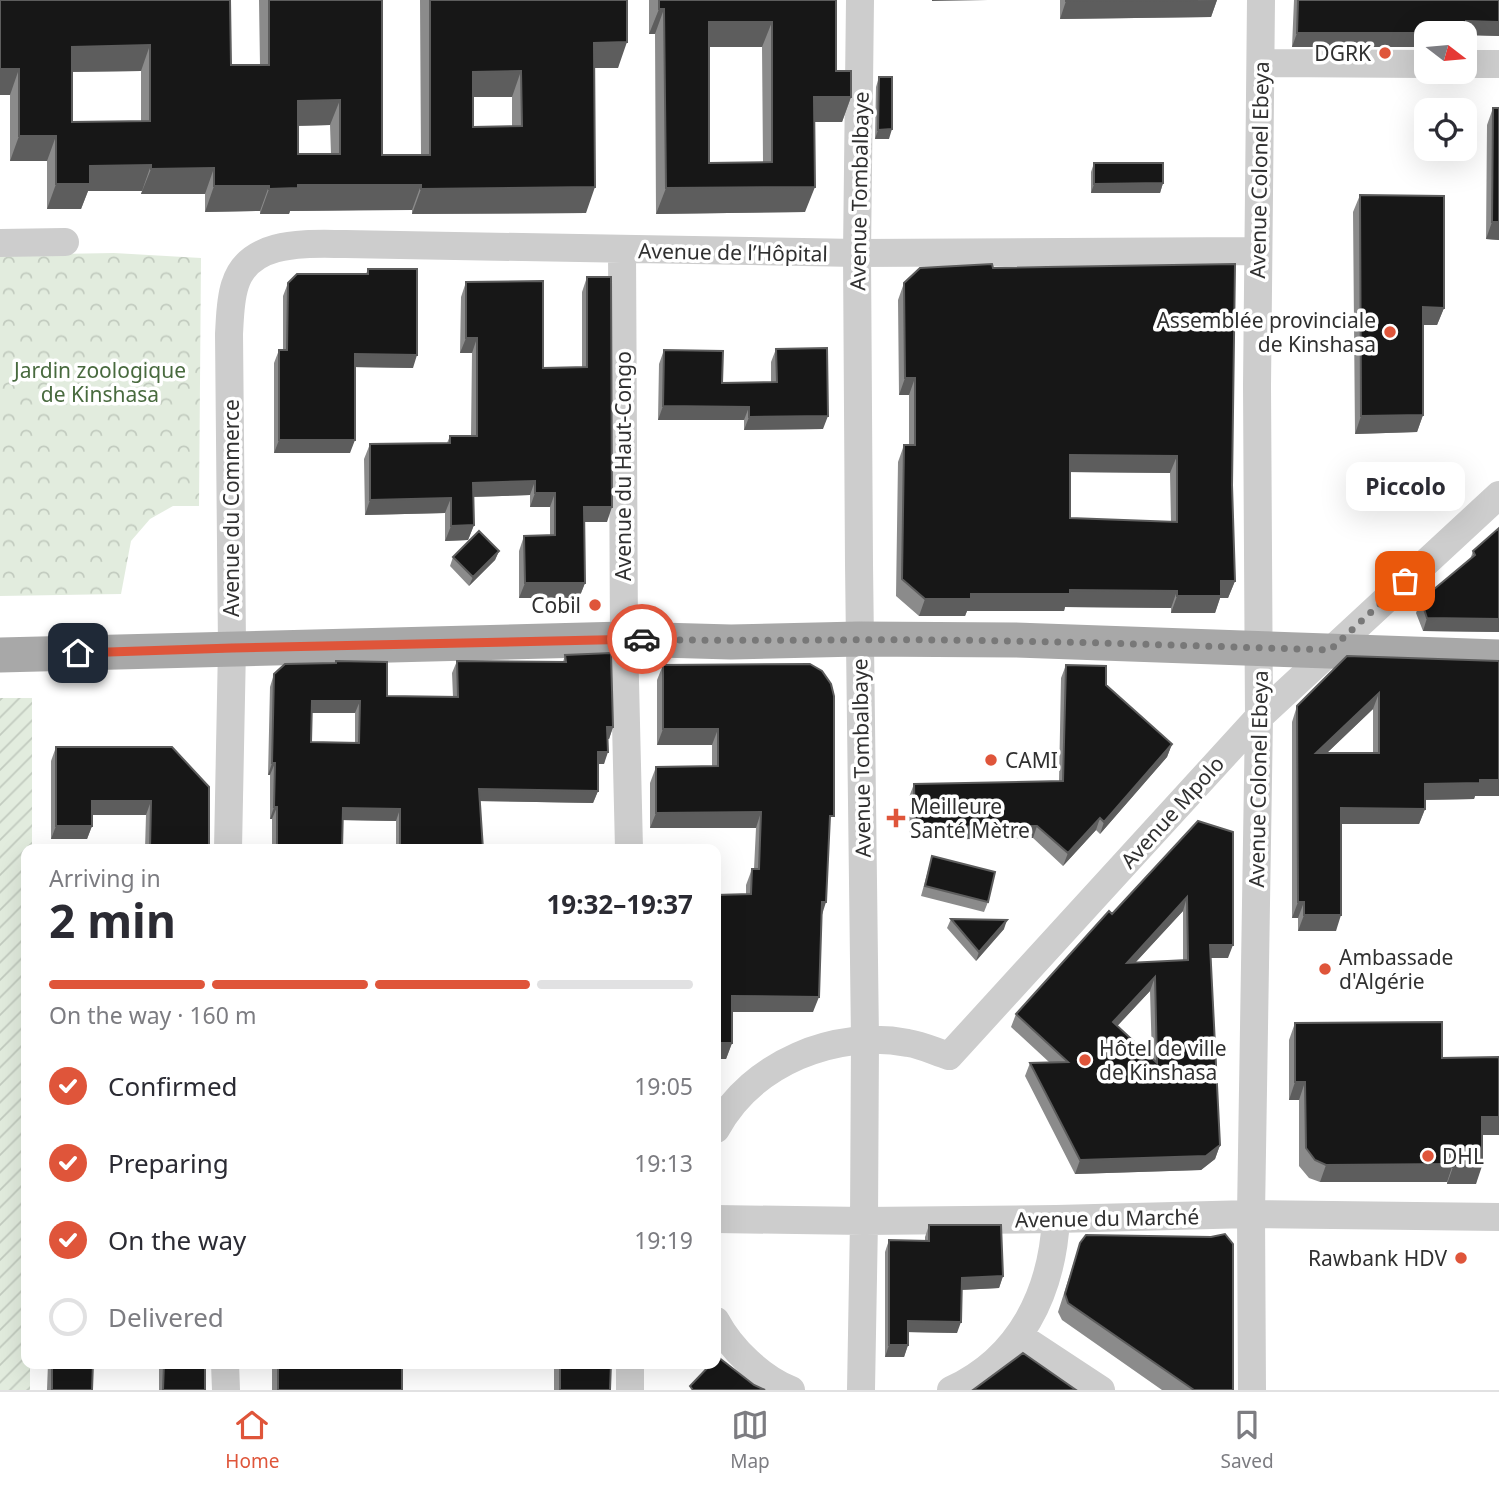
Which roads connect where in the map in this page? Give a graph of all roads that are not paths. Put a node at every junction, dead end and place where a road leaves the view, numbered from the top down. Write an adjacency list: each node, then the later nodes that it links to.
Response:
1 (860, 0): 11 (street, Avenue Tombalbaye)
2 (1261, 0): 3 (street, Avenue Colonel Ebeya)
3 (1261, 63): 4 (street); 10 (street, Avenue Colonel Ebeya)
4 (1414, 64)
5 (1477, 64): 6 (street)
6 (1499, 64)
7 (65, 242): 8 (street)
8 (0, 243)
9 (622, 250): 11 (street, Avenue de l’Hôpital); 12 (street, Avenue de l’Hôpital); 14 (street, Avenue du Haut-Congo)
10 (1257, 251): 11 (street, Avenue de l’Hôpital); 17 (street, Avenue Colonel Ebeya)
11 (857, 253): 15 (street, Avenue Tombalbaye)
12 (254, 258): 16 (street, Avenue du Commerce)
13 (1499, 495): 18 (street, Avenue Mpolo)
14 (624, 639): 15 (main road); 16 (main road); 23 (street, Avenue du Haut-Congo)
15 (859, 639): 17 (main road); 24 (street, Avenue Tombalbaye)
16 (232, 648): 19 (main road); 22 (street, Avenue du Commerce)
17 (1259, 648): 18 (main road); 21 (street, Avenue Colonel Ebeya)
18 (1330, 650): 20 (main road); 21 (street, Avenue Mpolo)
19 (0, 654)
20 (1499, 657)
21 (1259, 717): 24 (street, Avenue Mpolo); 26 (street, Avenue Colonel Ebeya)
22 (228, 844)
23 (629, 844)
24 (865, 1040): 25 (street); 30 (street, Avenue Tombalbaye)
25 (721, 1122)
26 (1251, 1214): 27 (street, Avenue du Marché); 29 (street, Avenue du Marché); 41 (street, Avenue Colonel Ebeya)
27 (1499, 1217)
28 (721, 1219): 30 (street, Avenue du Marché)
29 (1056, 1219): 30 (street, Avenue du Marché); 32 (street)
30 (864, 1221): 38 (street, Avenue Tombalbaye)
31 (721, 1330): 37 (street)
32 (1018, 1336): 39 (street); 40 (street)
33 (225, 1369): 35 (street)
34 (630, 1369): 36 (street)
35 (226, 1390)
36 (630, 1390)
37 (791, 1390)
38 (861, 1390)
39 (951, 1390)
40 (1101, 1390)
41 (1252, 1390)

